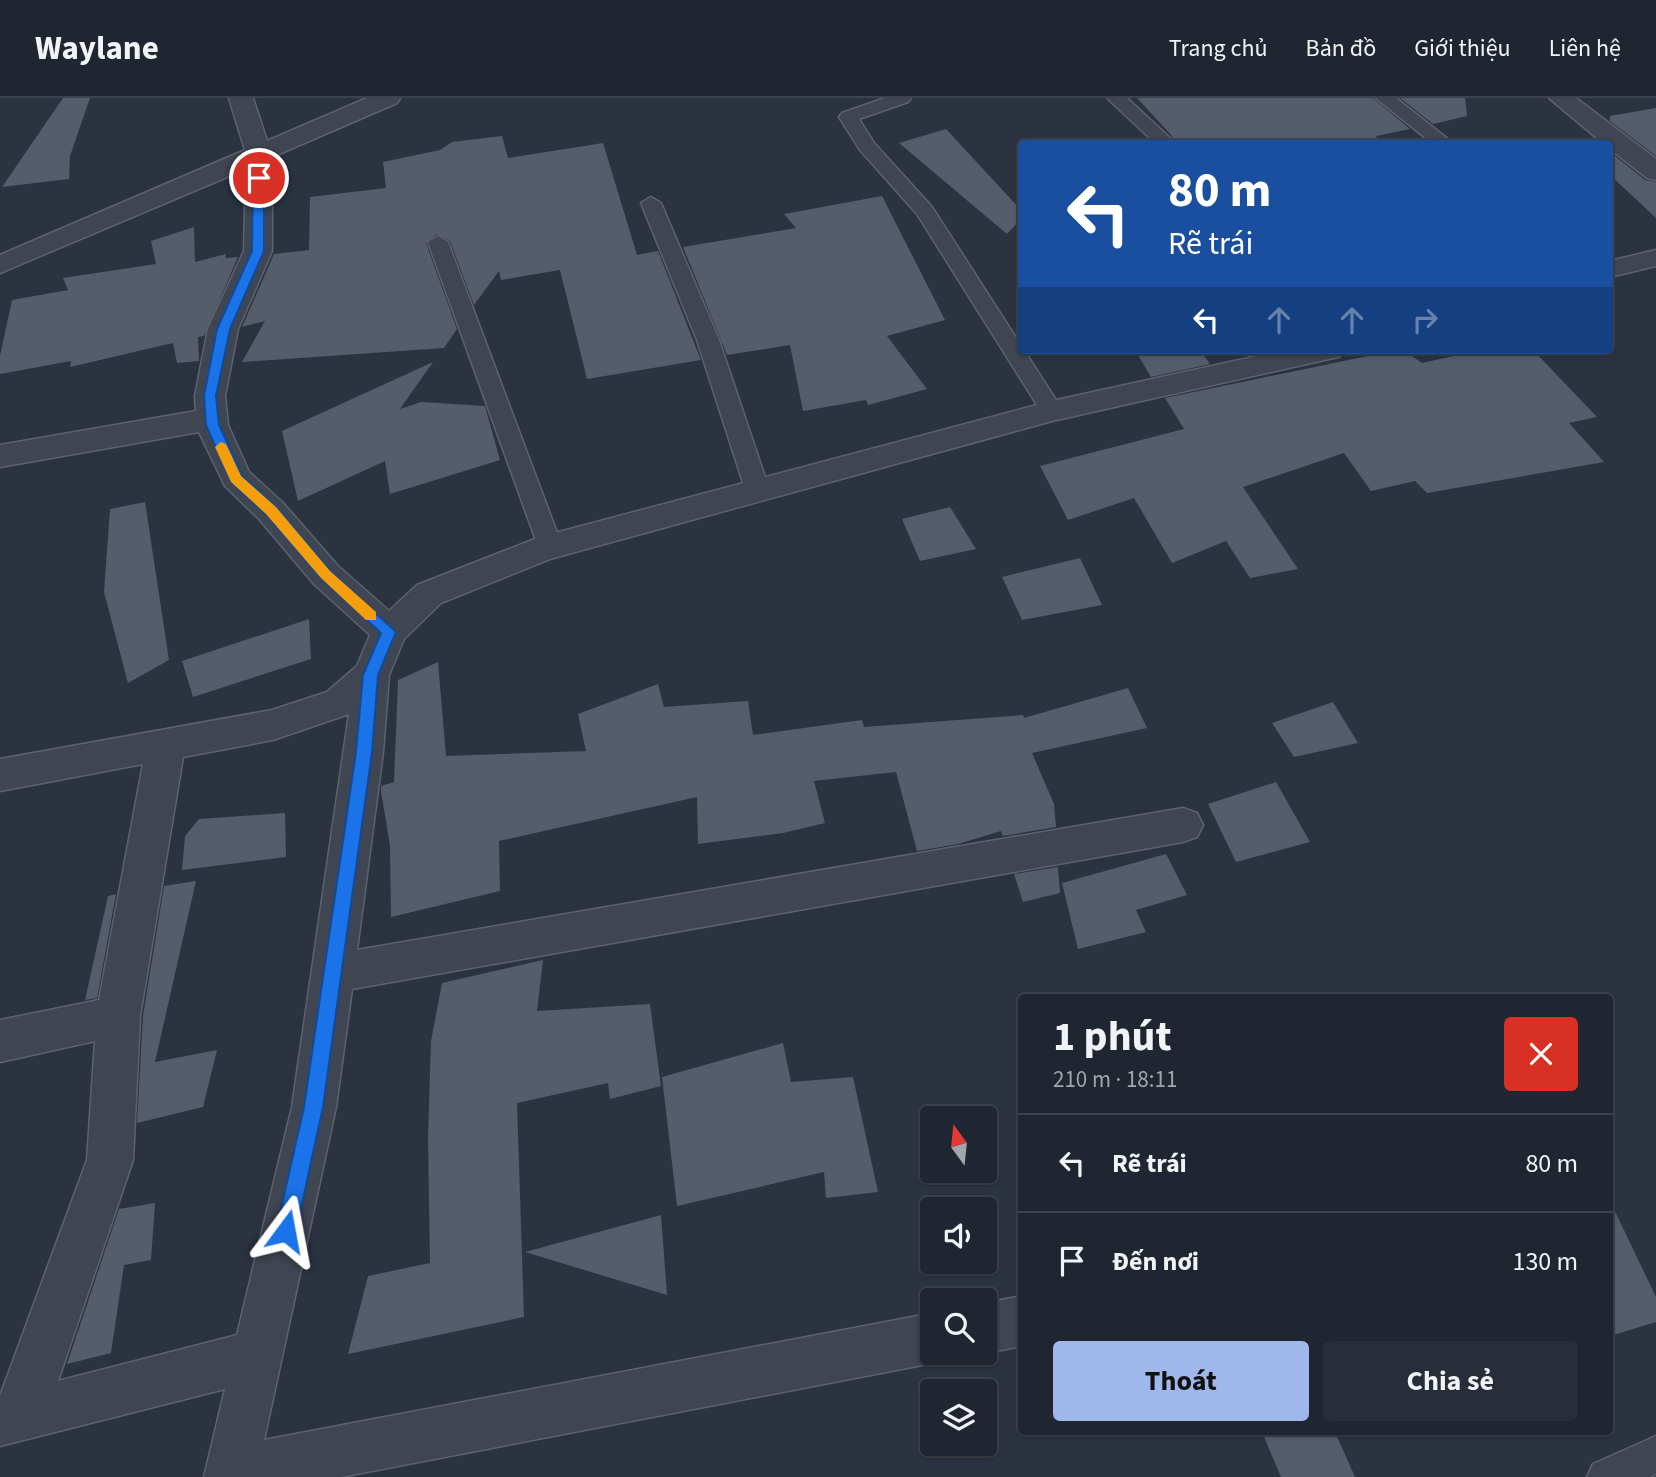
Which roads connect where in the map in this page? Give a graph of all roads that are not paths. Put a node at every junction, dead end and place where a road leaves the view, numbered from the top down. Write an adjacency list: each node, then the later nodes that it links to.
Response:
1 (241, 98): 9 (street)
2 (388, 98): 9 (street)
3 (902, 98): 17 (lane)
4 (1116, 98): 7 (lane)
5 (1385, 98): 8 (lane)
6 (1561, 98): 10 (street)
7 (1161, 138)
8 (1440, 140)
9 (259, 154): 14 (street); 18 (street)
10 (1656, 172)
11 (651, 203): 20 (lane)
12 (438, 242): 21 (lane)
13 (1656, 258): 15 (street)
14 (0, 265)
15 (1613, 268)
16 (1311, 354): 17 (street)
17 (1052, 411): 20 (street)
18 (212, 419): 19 (street); 22 (street)
19 (0, 456)
20 (758, 492): 21 (street)
21 (550, 546): 22 (street)
22 (389, 632): 23 (street)
23 (371, 675): 24 (street); 27 (street)
24 (166, 744): 25 (street); 28 (street)
25 (0, 775)
26 (1183, 825): 27 (street)
27 (333, 973): 33 (street)
28 (118, 1016): 29 (street); 34 (street)
29 (0, 1041)
30 (1018, 1322): 31 (street)
31 (997, 1326)
32 (920, 1341): 36 (street)
33 (258, 1354): 34 (street); 36 (street)
34 (10, 1419)
35 (1656, 1455): 37 (lane)
36 (231, 1475)
37 (1606, 1477)

